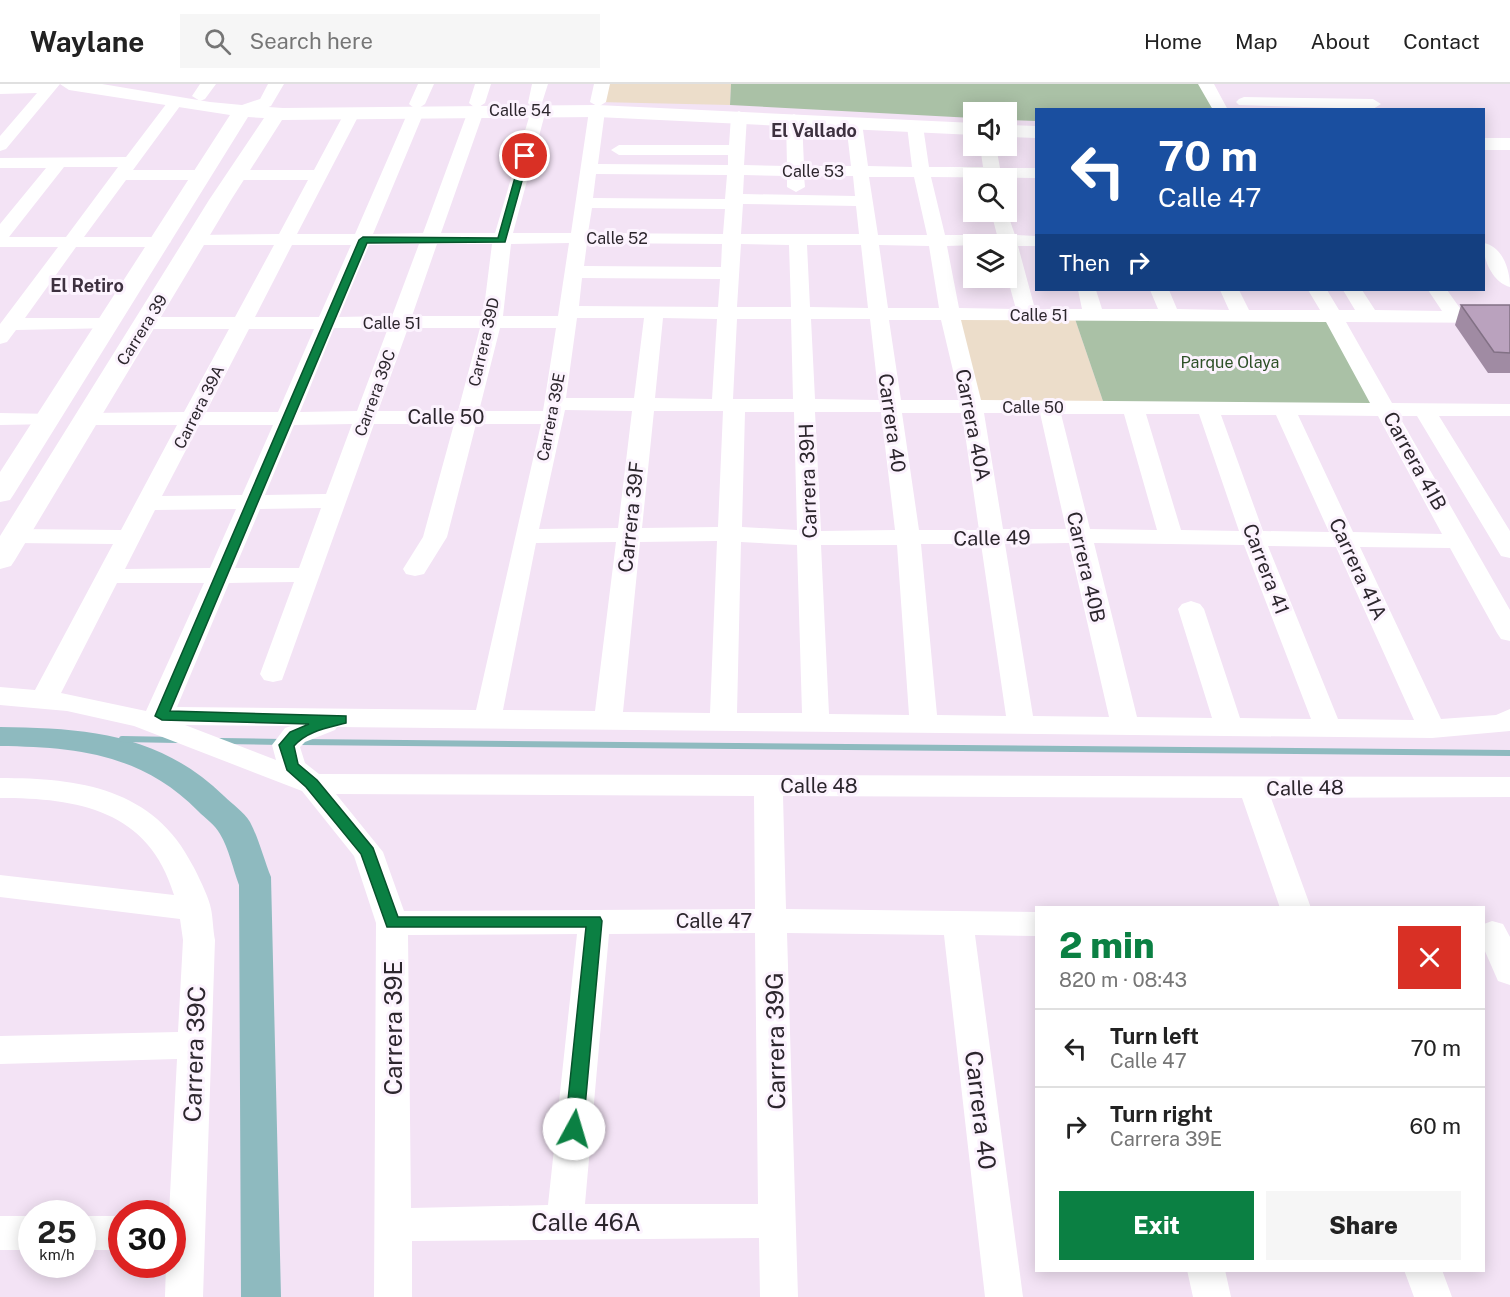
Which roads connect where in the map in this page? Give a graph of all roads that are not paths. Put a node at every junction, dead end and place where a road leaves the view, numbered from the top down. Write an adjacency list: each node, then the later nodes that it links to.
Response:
1 (69, 84): 15 (main road, Calle 54)
2 (123, 84): 11 (main road, Calle 54)
3 (276, 84): 24 (street, Carrera 39)
4 (426, 84): 19 (street)
5 (483, 84): 17 (street, Carrera 39C)
6 (1206, 84): 20 (street)
7 (1304, 84): 16 (street)
8 (50, 86): 9 (street); 22 (street)
9 (0, 88)
10 (1362, 88): 18 (street)
11 (206, 96): 15 (main road, Calle 54); 24 (main road, Calle 54); 26 (main road)
12 (538, 99): 13 (main road, Calle 54); 17 (main road, Calle 54); 71 (street, Carrera 39D)
13 (599, 99): 25 (main road, Calle 54); 27 (main road, Calle 54); 42 (street, Carrera 39E)
14 (1244, 101): 16 (street)
15 (175, 102): 45 (street)
16 (1317, 103): 18 (street)
17 (476, 107): 19 (main road, Calle 54); 70 (street, Carrera 39C)
18 (1375, 107)
19 (416, 108): 23 (main road, Calle 54); 24 (main road, Calle 54); 69 (street)
20 (1220, 108)
21 (10, 111): 22 (street)
22 (29, 111): 38 (street)
23 (352, 113): 24 (main road, Calle 54); 55 (street, Carrera 39A)
24 (270, 114): 26 (main road, Calle 54); 54 (main road, Carrera 39)
25 (739, 116): 28 (main road, Calle 54); 41 (street)
26 (239, 117): 53 (main road, Carrera 39)
27 (963, 117)
28 (794, 119): 31 (main road, Calle 54); 47 (street)
29 (1017, 120): 30 (main road)
30 (1035, 121)
31 (854, 123): 32 (main road, Calle 54); 48 (street, Carrera 40)
32 (915, 126): 33 (main road, Calle 54); 49 (street, Carrera 40A)
33 (963, 128)
34 (1017, 131): 35 (main road)
35 (1035, 132)
36 (1485, 135): 37 (main road)
37 (1510, 135)
38 (3, 138)
39 (1485, 144): 40 (main road)
40 (1510, 144)
41 (737, 150): 42 (street); 46 (street)
42 (590, 160): 46 (street, Calle 53); 61 (street, Carrera 39E)
43 (0, 163): 44 (street)
44 (59, 163): 45 (street); 64 (street)
45 (125, 169): 53 (street); 78 (street)
46 (737, 170): 47 (street, Calle 53); 59 (street)
47 (795, 170): 48 (street, Calle 53); 58 (street)
48 (860, 171): 49 (street, Calle 53); 60 (street, Carrera 40)
49 (921, 172): 51 (street, Calle 53); 73 (street, Carrera 40A)
50 (1035, 173): 52 (street, Calle 53)
51 (963, 174)
52 (1017, 174)
53 (202, 175): 56 (main road, Carrera 39)
54 (236, 175): 55 (street); 57 (main road, Carrera 39)
55 (320, 175): 68 (street, Carrera 39A)
56 (188, 200): 57 (main road); 62 (main road, Carrera 39)
57 (220, 200): 63 (main road, Carrera 39)
58 (796, 200): 59 (street); 60 (street)
59 (734, 201): 61 (street); 66 (street)
60 (864, 201): 72 (street, Carrera 40)
61 (584, 203): 65 (street, Carrera 39E)
62 (167, 232): 63 (main road); 78 (street); 112 (main road, Carrera 39)
63 (201, 232): 68 (street, Calle 52); 108 (main road, Carrera 39)
64 (0, 236)
65 (578, 238): 66 (street, Calle 52); 71 (street, Calle 52); 80 (street, Carrera 39E)
66 (732, 238): 67 (street, Calle 52); 81 (street)
67 (798, 238): 72 (street, Calle 52); 94 (street, Carrera 39H)
68 (286, 240): 69 (street, Calle 52); 109 (street, Carrera 39A)
69 (363, 240): 70 (street, Calle 52); 110 (street)
70 (430, 240): 71 (street, Calle 52); 106 (street, Carrera 39C)
71 (502, 240): 107 (street, Carrera 39D)
72 (869, 241): 73 (street, Calle 52); 95 (street, Carrera 40)
73 (937, 241): 74 (street, Calle 52); 96 (street, Carrera 40A)
74 (963, 241)
75 (1017, 241): 76 (street, Calle 52)
76 (1035, 241)
77 (0, 242): 78 (street)
78 (73, 242): 91 (street)
79 (1485, 249): 83 (street)
80 (574, 272): 81 (street); 100 (street, Carrera 39E)
81 (730, 273): 93 (street)
82 (1017, 278): 97 (street)
83 (1510, 281)
84 (1087, 291): 98 (street)
85 (1160, 291): 99 (street)
86 (1230, 291): 101 (street)
87 (1319, 291): 102 (street, Carrera 41B)
88 (1354, 291): 103 (street)
89 (1438, 291): 104 (street)
90 (0, 302): 91 (street)
91 (27, 302): 111 (street)
92 (654, 313): 93 (street, Calle 51); 100 (street, Calle 51); 116 (street, Carrera 39F)
93 (728, 313): 94 (street, Calle 51); 117 (street)
94 (802, 314): 95 (street, Calle 51); 118 (street, Carrera 39H)
95 (878, 314): 96 (street, Calle 51); 119 (street, Carrera 40)
96 (950, 315): 97 (street, Calle 51); 120 (street, Carrera 40A)
97 (1027, 315): 98 (street, Calle 51)
98 (1094, 316): 99 (street, Calle 51)
99 (1170, 316): 101 (street, Calle 51)
100 (568, 317): 107 (street, Calle 51); 127 (street, Carrera 39E)
101 (1242, 317): 102 (street, Calle 51)
102 (1334, 317): 103 (street, Calle 51); 125 (street, Carrera 41B)
103 (1369, 317): 104 (street, Calle 51)
104 (1456, 317): 105 (street, Calle 51)
105 (1510, 317)
106 (401, 322): 107 (street, Calle 51); 110 (street, Calle 51); 131 (street, Carrera 39C)
107 (492, 322): 129 (street, Carrera 39D)
108 (146, 323): 109 (street, Calle 51); 113 (main road, Carrera 39)
109 (242, 323): 110 (street, Calle 51); 135 (street, Carrera 39A)
110 (328, 323): 130 (street)
111 (5, 331): 112 (street)
112 (102, 333): 113 (main road); 114 (main road, Carrera 39)
113 (131, 346): 115 (main road, Carrera 39)
114 (76, 372): 115 (main road); 133 (main road, Carrera 39)
115 (115, 372): 134 (main road, Carrera 39)
116 (643, 405): 117 (street, Calle 50); 127 (street, Calle 50); 144 (street, Carrera 39F)
117 (728, 405): 118 (street, Calle 50); 140 (street)
118 (805, 406): 119 (street, Calle 50); 147 (street, Carrera 39H)
119 (889, 406): 120 (street, Calle 50); 148 (street, Carrera 40)
120 (972, 407): 121 (street, Calle 50); 149 (street, Carrera 40A)
121 (1049, 407): 122 (street, Calle 50); 142 (street, Carrera 40B)
122 (1133, 408): 123 (street, Calle 50); 145 (street)
123 (1208, 408): 124 (street, Calle 50); 146 (street, Carrera 41)
124 (1284, 409): 125 (street, Calle 50); 150 (street, Carrera 41A)
125 (1387, 409): 126 (street, Calle 50); 151 (street, Carrera 41B)
126 (1424, 409): 128 (street, Calle 50); 152 (street, Carrera 41B)
127 (554, 410): 129 (street, Calle 50); 141 (street, Carrera 39E)
128 (1510, 410)
129 (466, 417): 131 (street, Calle 50); 154 (street, Carrera 39D)
130 (288, 418): 131 (street, Calle 50); 135 (street, Calle 50); 137 (street)
131 (366, 418): 138 (street, Carrera 39C)
132 (0, 419): 133 (street)
133 (47, 419): 136 (main road, Carrera 39)
134 (87, 419): 135 (street, Calle 50); 153 (main road, Carrera 39)
135 (193, 419): 139 (street, Carrera 39A)
136 (0, 494)
137 (253, 501): 138 (street); 139 (street); 155 (street)
138 (336, 501): 156 (street, Carrera 39C)
139 (148, 503): 143 (street, Carrera 39A)
140 (731, 534): 144 (street, Calle 49); 147 (street, Calle 49); 168 (street)
141 (525, 536): 144 (street, Calle 49); 166 (street, Carrera 39E)
142 (1079, 536): 145 (street, Calle 49); 149 (street, Calle 49); 172 (street, Carrera 40B)
143 (131, 537): 153 (street); 157 (street, Carrera 39A)
144 (630, 537): 167 (street, Carrera 39F)
145 (1171, 537): 146 (street, Calle 49)
146 (1253, 537): 150 (street, Calle 49); 174 (street, Carrera 41)
147 (811, 538): 148 (street, Calle 49); 169 (street, Carrera 39H)
148 (908, 538): 149 (street, Calle 49); 170 (street, Carrera 40)
149 (994, 538): 171 (street, Carrera 40A)
150 (1343, 538): 151 (street, Calle 49); 175 (street, Carrera 41A)
151 (1459, 541): 159 (street, Carrera 41B)
152 (1508, 545)
153 (7, 548)
154 (415, 569)
155 (222, 574): 156 (street); 157 (street); 164 (street)
156 (309, 575): 160 (street, Carrera 39C)
157 (110, 576): 162 (street, Carrera 39A)
158 (1191, 609): 173 (street)
159 (1510, 633)
160 (273, 674)
161 (0, 696): 162 (street, Calle 48)
162 (44, 699): 164 (street, Calle 48)
163 (1510, 718): 175 (street, Calle 48)
164 (153, 719): 165 (street, Calle 48); 176 (street, Calle 48)
165 (341, 720): 166 (street, Calle 48); 176 (street, Carrera 39E)
166 (487, 721): 167 (street, Calle 48)
167 (608, 722): 168 (street, Calle 48)
168 (723, 722): 169 (street, Calle 48)
169 (816, 723): 170 (street, Calle 48)
170 (924, 724): 171 (street, Calle 48)
171 (1021, 726): 172 (street, Calle 48)
172 (1125, 726): 173 (street, Calle 48)
173 (1229, 727): 174 (street, Calle 48)
174 (1328, 728): 175 (street, Calle 48)
175 (1432, 729)
176 (312, 784): 177 (street, Calle 48); 186 (street, Carrera 39E)
177 (768, 785): 180 (street, Calle 48); 185 (street, Carrera 39G)
178 (1510, 787): 180 (street, Calle 48)
179 (0, 788): 183 (street, Carrera 39C)
180 (1253, 788): 182 (street)
181 (0, 886): 183 (street)
182 (1295, 906)
183 (196, 909): 191 (street, Carrera 39C)
184 (594, 921): 185 (street, Calle 47); 186 (street, Calle 47); 194 (street)
185 (772, 921): 187 (street, Calle 47); 195 (street, Carrera 39G)
186 (392, 923): 196 (street, Carrera 39E)
187 (957, 923): 188 (street, Calle 47); 205 (street, Carrera 40)
188 (1035, 924)
189 (1495, 933): 190 (street)
190 (1510, 972)
191 (195, 1045): 192 (street); 193 (street, Carrera 39C)
192 (0, 1050)
193 (183, 1200)
194 (565, 1221): 195 (street, Calle 46A); 196 (street, Calle 46A)
195 (778, 1221): 204 (street, Carrera 39G)
196 (393, 1225): 203 (street, Carrera 39E)
197 (0, 1233): 198 (street)
198 (18, 1233)
199 (1206, 1272): 206 (street)
200 (1424, 1272): 207 (street)
201 (183, 1278): 202 (street, Carrera 39C)
202 (184, 1297)
203 (393, 1297)
204 (779, 1297)
205 (1004, 1297)
206 (1212, 1297)
207 (1433, 1297)

